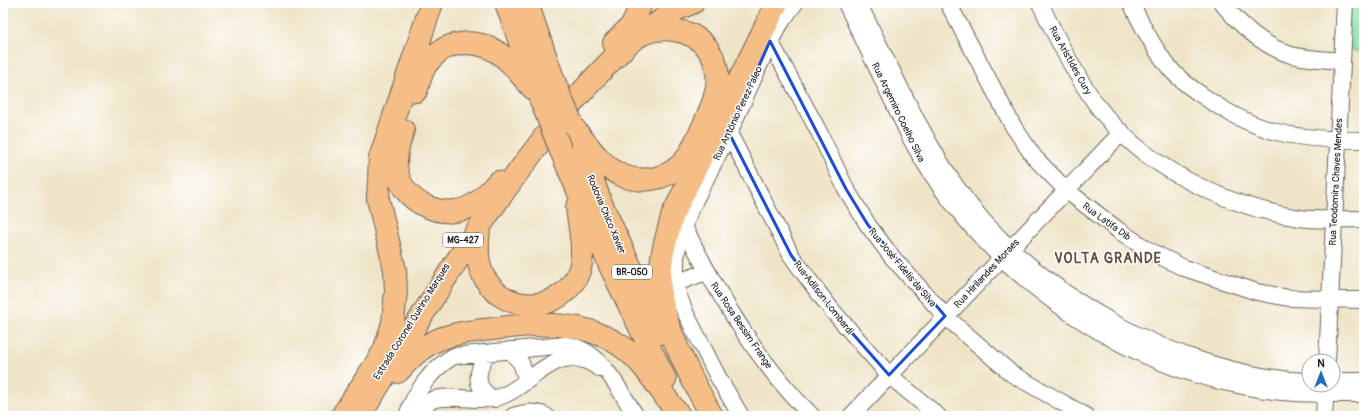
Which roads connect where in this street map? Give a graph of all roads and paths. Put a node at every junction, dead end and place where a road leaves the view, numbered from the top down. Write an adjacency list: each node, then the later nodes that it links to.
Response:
1 (432, 3): 55 (highway)
2 (506, 3): 21 (highway, Rodovia Chico Xavier / BR-050)
3 (527, 3): 21 (highway, Rodovia Chico Xavier / BR-050)
4 (539, 3): 21 (highway)
5 (640, 3): 17 (highway)
6 (651, 3): 17 (main road, MG-427)
7 (694, 3): 17 (main road, MG-427)
8 (777, 3): 64 (highway)
9 (795, 3): 18 (street, Rua Antônio Perez Paleo)
10 (846, 3): 34 (street, Rua Argemiro Coelho Silva)
11 (858, 3): 34 (street, Rua Argemiro Coelho Silva)
12 (948, 3): 29 (street, Rua Latifa Dib)
13 (1040, 3): 23 (street, Rua Aristídes Cury)
14 (1132, 3): 25 (street)
15 (1222, 3): 19 (street)
16 (1345, 3): 19 (street, Rua Teodomira Chaves Mendes)
17 (634, 31): 20 (highway, MG-427); 22 (highway)
18 (770, 41): 24 (street, Rua Antônio Perez Paleo); 39 (street, Rua José Fidelis da Silva)
19 (1341, 61): 25 (street, Rua Teodomira Chaves Mendes)
20 (588, 76): 27 (highway, Estrada Coronel Quirino Marques / MG-427); 33 (highway, Estrada Coronel Quirino Marques / MG-427)
21 (546, 85): 22 (highway, Rodovia Chico Xavier / BR-050, bridge); 27 (highway); 28 (highway, Rodovia Chico Xavier / BR-050, bridge)
22 (572, 124): 63 (highway, Rodovia Chico Xavier / BR-050)
23 (1122, 132): 29 (street, Rua Hirilandes Moraes); 30 (street, Rua Aristídes Cury)
24 (729, 133): 32 (street, Rua Antônio Perez Paleo); 43 (street, Rua Adilson Lombardi)
25 (1337, 140): 26 (street); 30 (street, Rua Teodomira Chaves Mendes)
26 (1364, 140)
27 (498, 182): 54 (highway, Estrada Coronel Quirino Marques / MG-427)
28 (575, 184): 33 (highway); 62 (highway, Rodovia Chico Xavier / BR-050)
29 (1066, 190): 34 (street, Rua Hirilandes Moraes); 37 (street, Rua Latifa Dib)
30 (1333, 219): 31 (street, Rua Aristídes Cury); 37 (street, Rua Teodomira Chaves Mendes)
31 (1364, 219)
32 (684, 226): 35 (street, Rua Rosa Bessim Frange); 36 (street, Rua Antônio Perez Paleo)
33 (479, 228): 54 (highway, Estrada Coronel Quirino Marques / MG-427)
34 (1005, 253): 39 (street, Rua Hirilandes Moraes); 46 (street, Rua Argemiro Coelho Silva); 50 (street, Rua Argemiro Coelho Silva)
35 (706, 272): 36 (street); 66 (street, Rua Rosa Bessim Frange)
36 (676, 283): 65 (street, Rua Antônio Perez Paleo)
37 (1330, 300): 38 (street, Rua Latifa Dib); 42 (street, Rua Teodomira Chaves Mendes)
38 (1364, 300)
39 (944, 316): 43 (street, Rua Hirilandes Moraes); 69 (street, Rua José Fidelis da Silva)
40 (510, 350): 41 (street); 44 (street); 45 (street)
41 (487, 353): 53 (street); 56 (street)
42 (1327, 353)
43 (889, 375): 67 (street, Rua Hirilandes Moraes); 68 (street, Rua Adilson Lombardi)
44 (610, 376): 45 (street); 60 (street)
45 (527, 381): 53 (street)
46 (1301, 381)
47 (1364, 381): 48 (street, Rua Argemiro Coelho Silva)
48 (1341, 385)
49 (1341, 390): 52 (street, Rua Argemiro Coelho Silva)
50 (1301, 392)
51 (1327, 393): 70 (street)
52 (1364, 394)
53 (494, 399): 57 (street)
54 (358, 414): 61 (highway)
55 (342, 416)
56 (406, 416)
57 (413, 416)
58 (513, 416): 59 (street)
59 (546, 416)
60 (636, 416)
61 (680, 416)
62 (686, 416)
63 (708, 416)
64 (712, 416)
65 (741, 416)
66 (812, 416)
67 (851, 416)
68 (938, 416)
69 (1086, 416)
70 (1324, 416)

